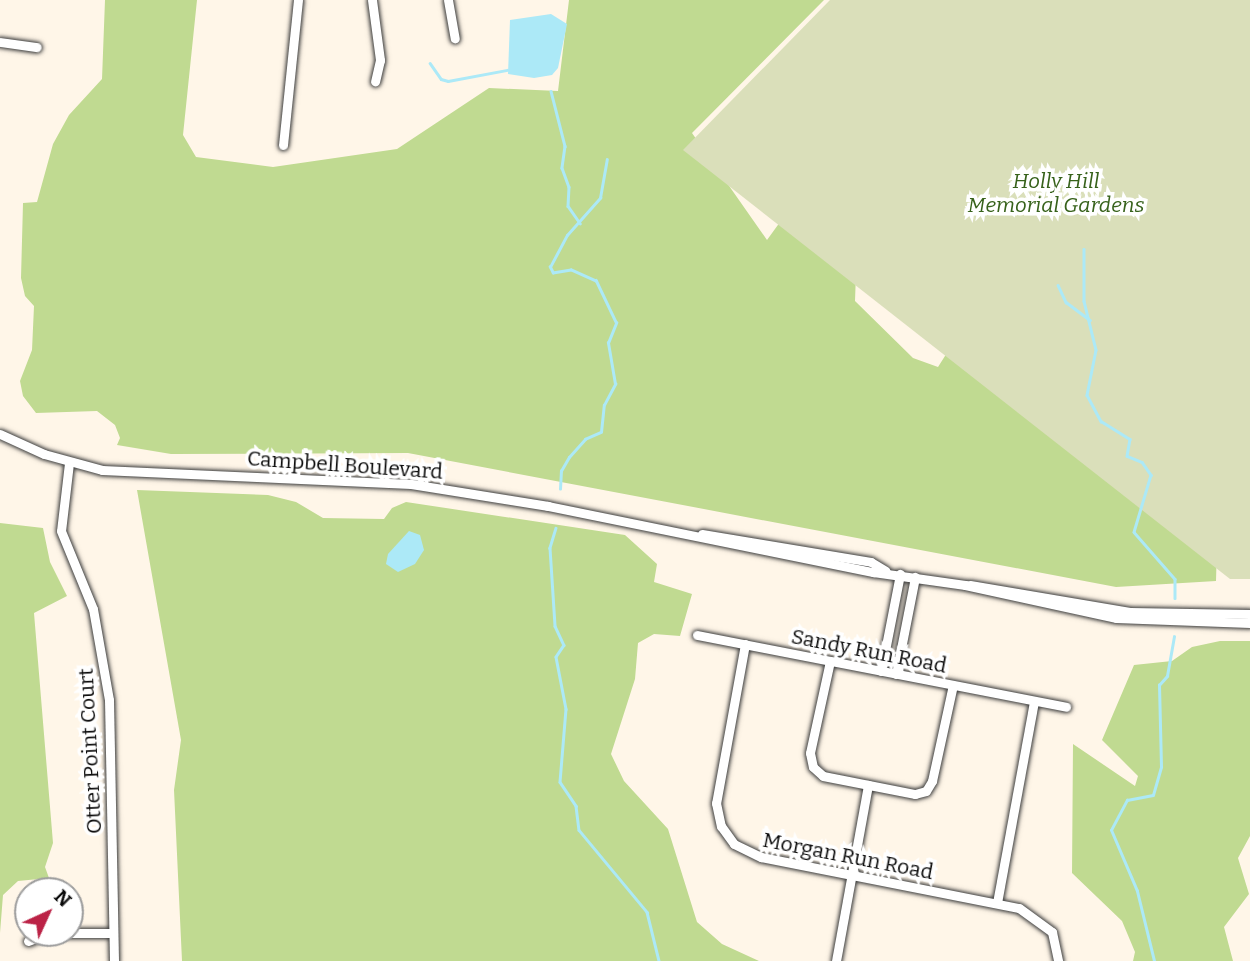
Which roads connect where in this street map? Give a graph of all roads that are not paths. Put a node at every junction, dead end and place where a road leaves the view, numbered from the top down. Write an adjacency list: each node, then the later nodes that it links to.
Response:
1 (298, 0): 8 (street)
2 (372, 0): 7 (street)
3 (447, 0): 4 (street)
4 (455, 38)
5 (0, 42): 6 (street)
6 (37, 47)
7 (375, 81)
8 (283, 145)
9 (0, 434): 10 (street, Campbell Boulevard)
10 (69, 463): 11 (street, Campbell Boulevard); 28 (street, Otter Point Court)
11 (900, 574): 12 (street, Campbell Boulevard); 19 (street)
12 (915, 576): 13 (street, Campbell Boulevard); 20 (street)
13 (965, 585): 14 (street, Campbell Boulevard); 15 (street, Campbell Boulevard)
14 (1250, 614)
15 (1250, 623)
16 (697, 635): 17 (street, Sandy Run Road)
17 (745, 644): 18 (street, Sandy Run Road); 25 (street, Morgan Run Road)
18 (830, 661): 19 (street, Sandy Run Road); 24 (street)
19 (881, 671): 20 (street, Sandy Run Road)
20 (896, 674): 21 (street, Sandy Run Road)
21 (953, 685): 22 (street, Sandy Run Road); 24 (street)
22 (1034, 701): 23 (street, Sandy Run Road); 26 (street)
23 (1066, 707)
24 (868, 785): 25 (street)
25 (851, 875): 26 (street, Morgan Run Road); 30 (street)
26 (996, 903): 31 (street, Morgan Run Road)
27 (84, 933): 28 (street)
28 (113, 933): 29 (street, Otter Point Court)
29 (114, 961)
30 (836, 961)
31 (1058, 961)

